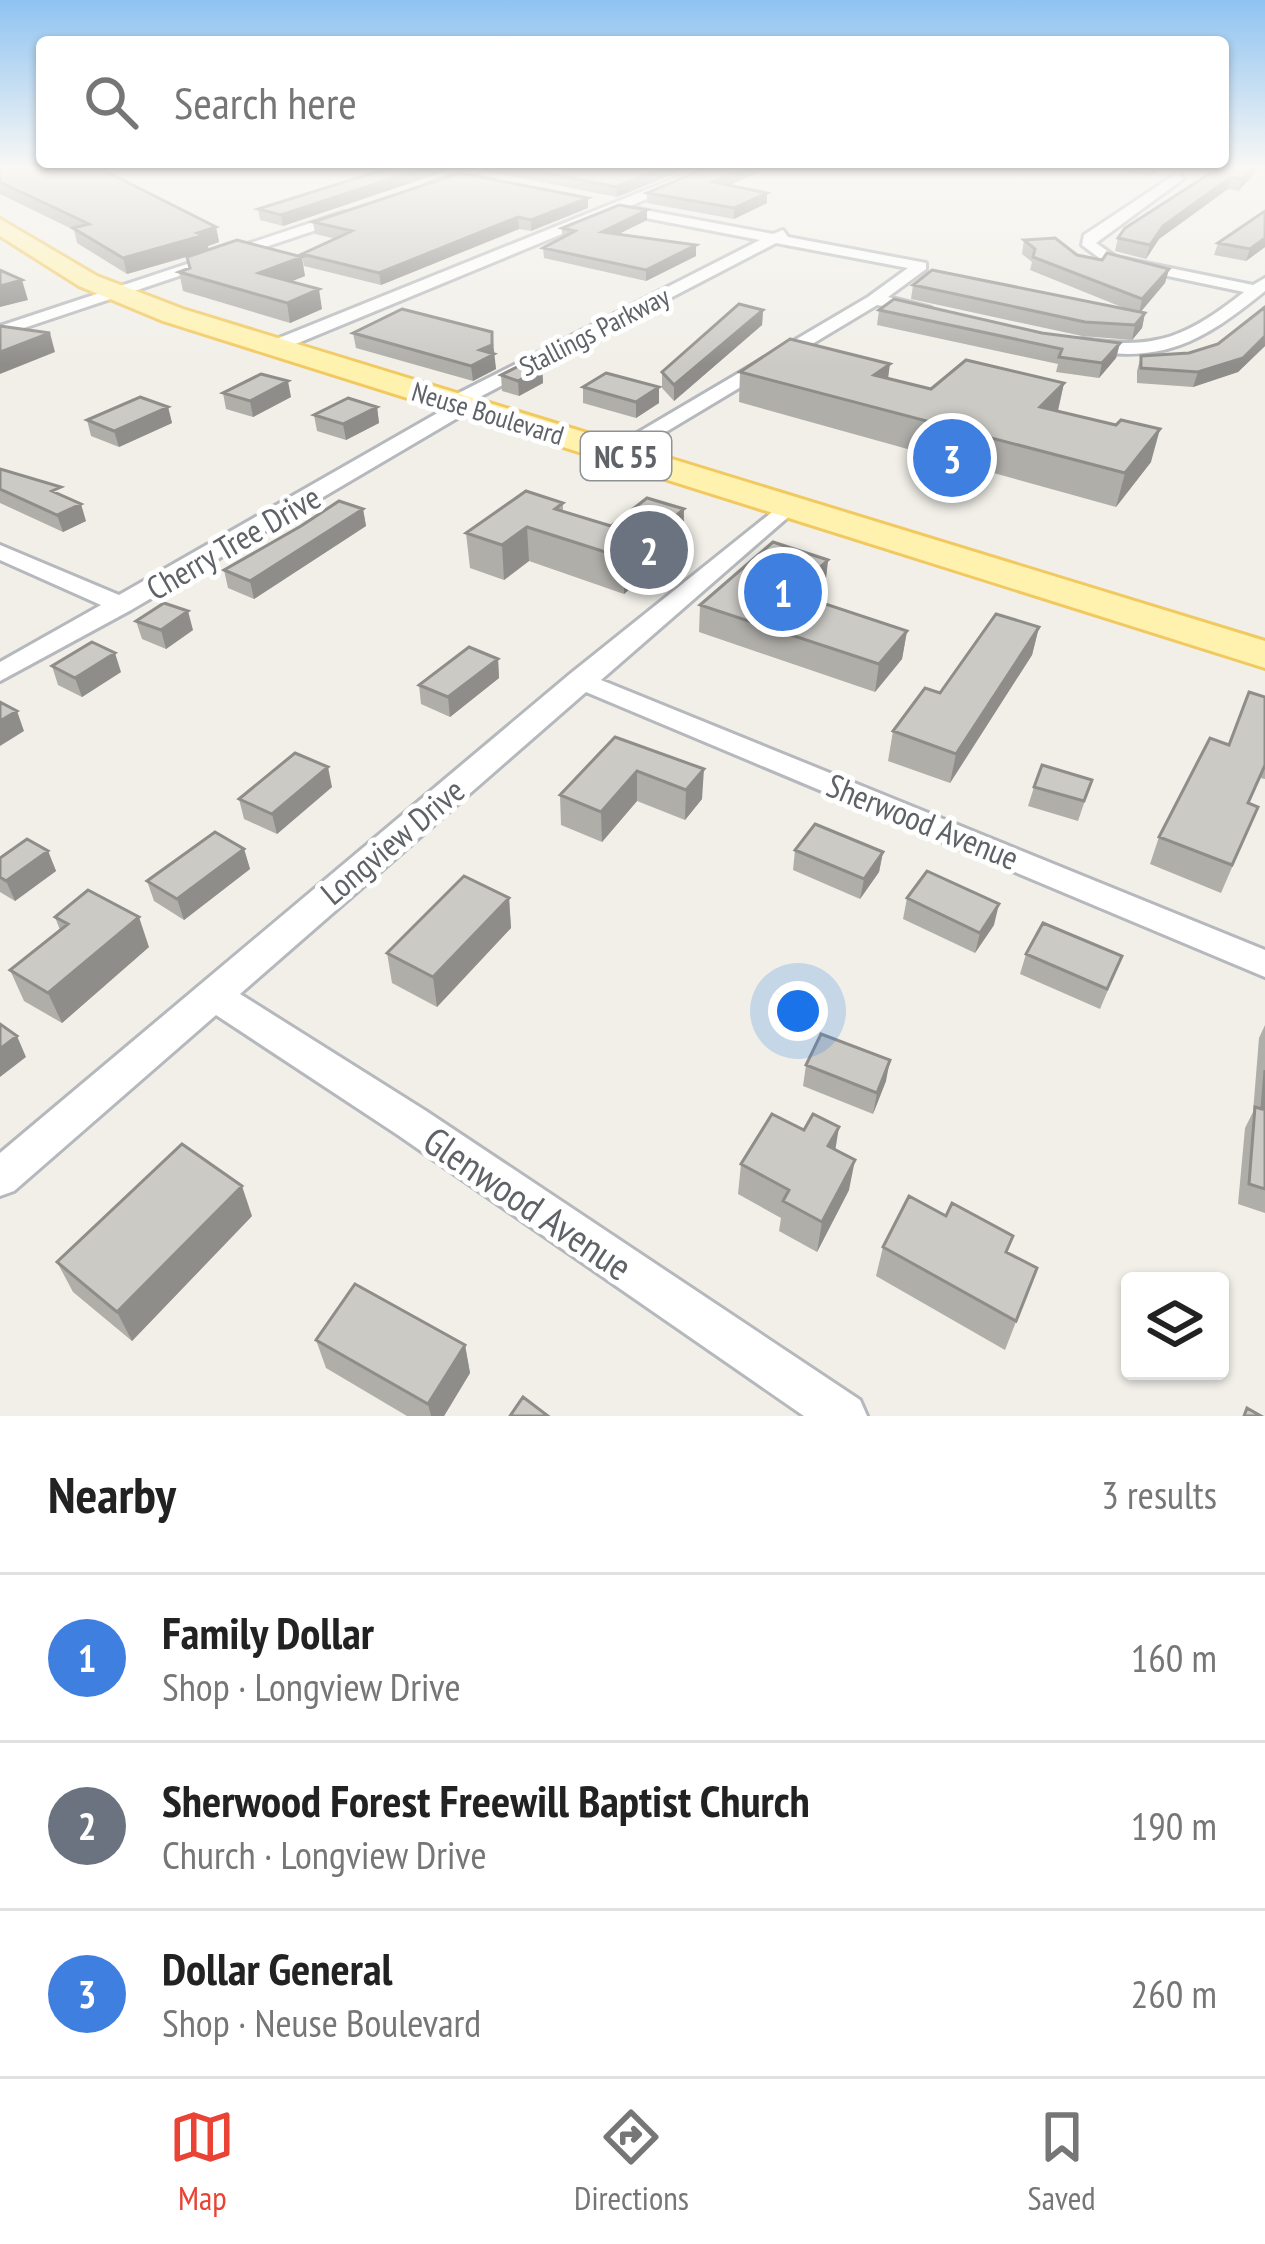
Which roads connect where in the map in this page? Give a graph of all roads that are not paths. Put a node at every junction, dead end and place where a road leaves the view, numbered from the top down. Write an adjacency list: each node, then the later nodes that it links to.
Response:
1 (12, 233): 9 (main road, Neuse Boulevard / NC 55)
2 (291, 233): 9 (street)
3 (552, 233): 12 (street)
4 (761, 233): 7 (street)
5 (784, 233): 7 (street, Stallings Parkway)
6 (1097, 233): 8 (street)
7 (778, 236): 13 (street, Stallings Parkway); 14 (street)
8 (1261, 286): 11 (street)
9 (114, 292): 10 (street); 12 (main road, Neuse Boulevard / NC 55)
10 (0, 331)
11 (1056, 338)
12 (275, 346): 13 (main road, Neuse Boulevard / NC 55)
13 (459, 404): 14 (main road, Neuse Boulevard / NC 55); 17 (street, Cherry Tree Drive)
14 (617, 453): 15 (main road, Neuse Boulevard / NC 55)
15 (786, 507): 18 (main road, Neuse Boulevard / NC 55); 20 (street, Longview Drive)
16 (0, 552): 17 (street)
17 (122, 605): 19 (street, Cherry Tree Drive)
18 (1265, 655)
19 (0, 673)
20 (579, 680): 21 (street, Sherwood Avenue); 22 (street, Longview Drive)
21 (1265, 964)
22 (211, 994): 23 (street, Longview Drive); 24 (street, Glenwood Avenue)
23 (0, 1178)
24 (844, 1416)

